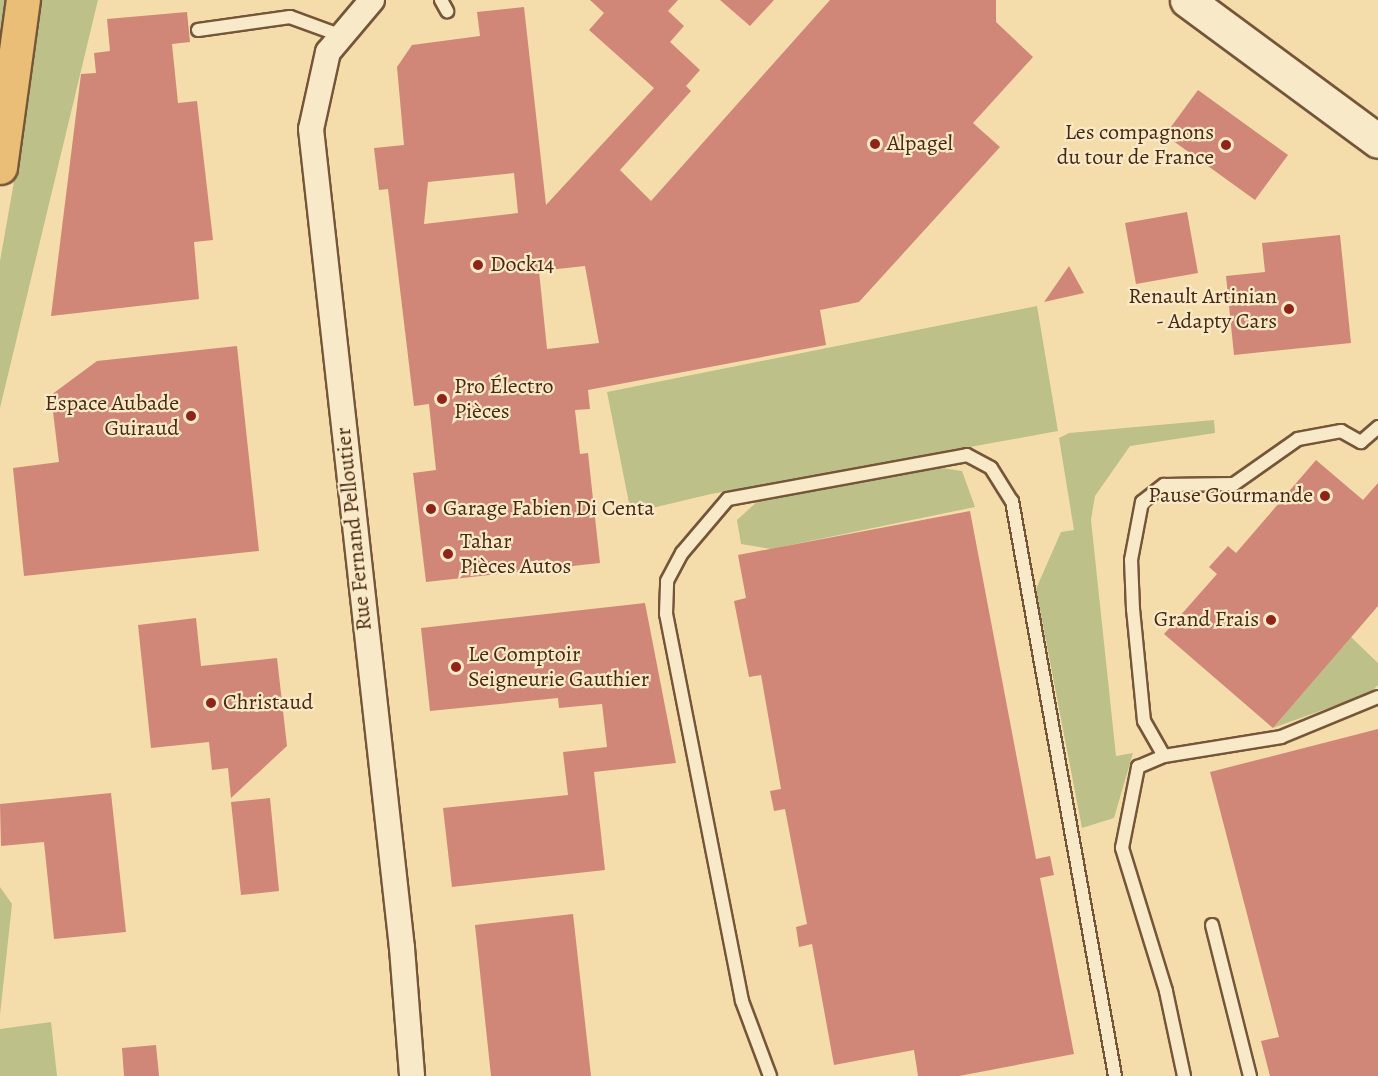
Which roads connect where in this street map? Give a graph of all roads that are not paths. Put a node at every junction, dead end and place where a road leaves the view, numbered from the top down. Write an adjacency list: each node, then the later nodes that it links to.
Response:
1 (23, 0): 7 (highway)
2 (372, 0): 5 (street, Rue Fernand Pelloutier)
3 (1187, 0): 6 (main road)
4 (198, 30): 5 (lane)
5 (342, 36): 12 (street, Rue Fernand Pelloutier)
6 (1378, 141)
7 (0, 167)
8 (1378, 427): 10 (lane)
9 (1378, 697): 10 (lane)
10 (1164, 756): 15 (lane)
11 (1212, 925): 16 (lane)
12 (412, 1076)
13 (770, 1076): 14 (lane)
14 (1115, 1076)
15 (1184, 1076)
16 (1250, 1076)

